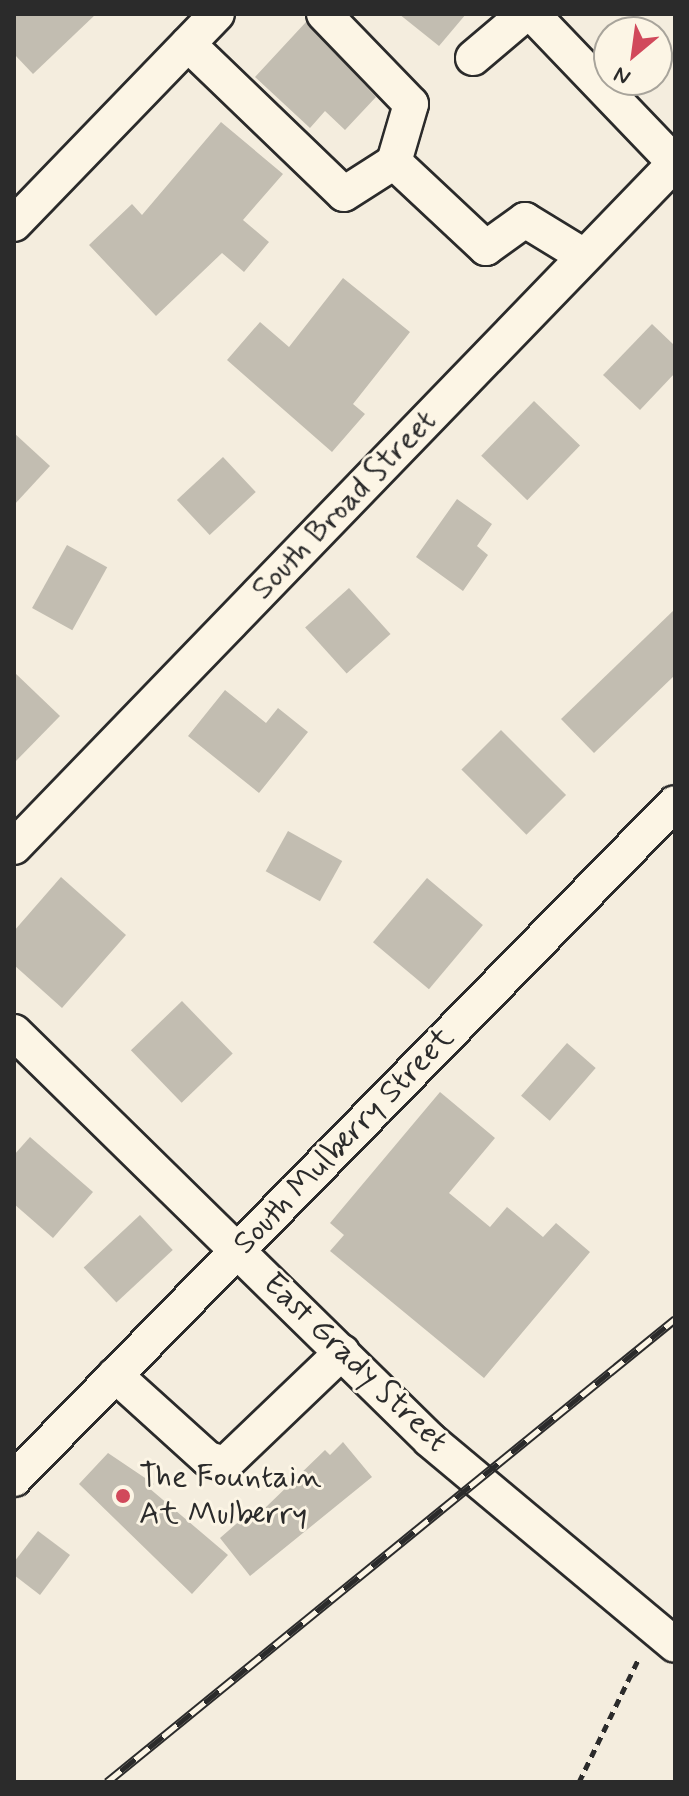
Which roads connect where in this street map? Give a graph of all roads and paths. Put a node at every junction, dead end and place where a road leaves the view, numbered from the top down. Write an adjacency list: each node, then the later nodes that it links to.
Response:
1 (217, 14): 5 (street)
2 (324, 14): 7 (street)
3 (525, 14): 6 (street)
4 (532, 14): 8 (street)
5 (188, 44): 7 (street); 9 (street)
6 (473, 58)
7 (394, 162): 10 (street)
8 (675, 163): 10 (street, South Broad Street)
9 (14, 224)
10 (584, 256): 12 (street, South Broad Street)
11 (675, 803): 14 (street, South Mulberry Street)
12 (14, 847)
13 (14, 1032): 14 (street, East Grady Street)
14 (238, 1249): 15 (street, East Grady Street); 16 (street, South Mulberry Street)
15 (342, 1352): 16 (street); 18 (street, East Grady Street)
16 (115, 1375): 17 (street, South Mulberry Street)
17 (14, 1479)
18 (664, 1636): 19 (path)
19 (579, 1782)

